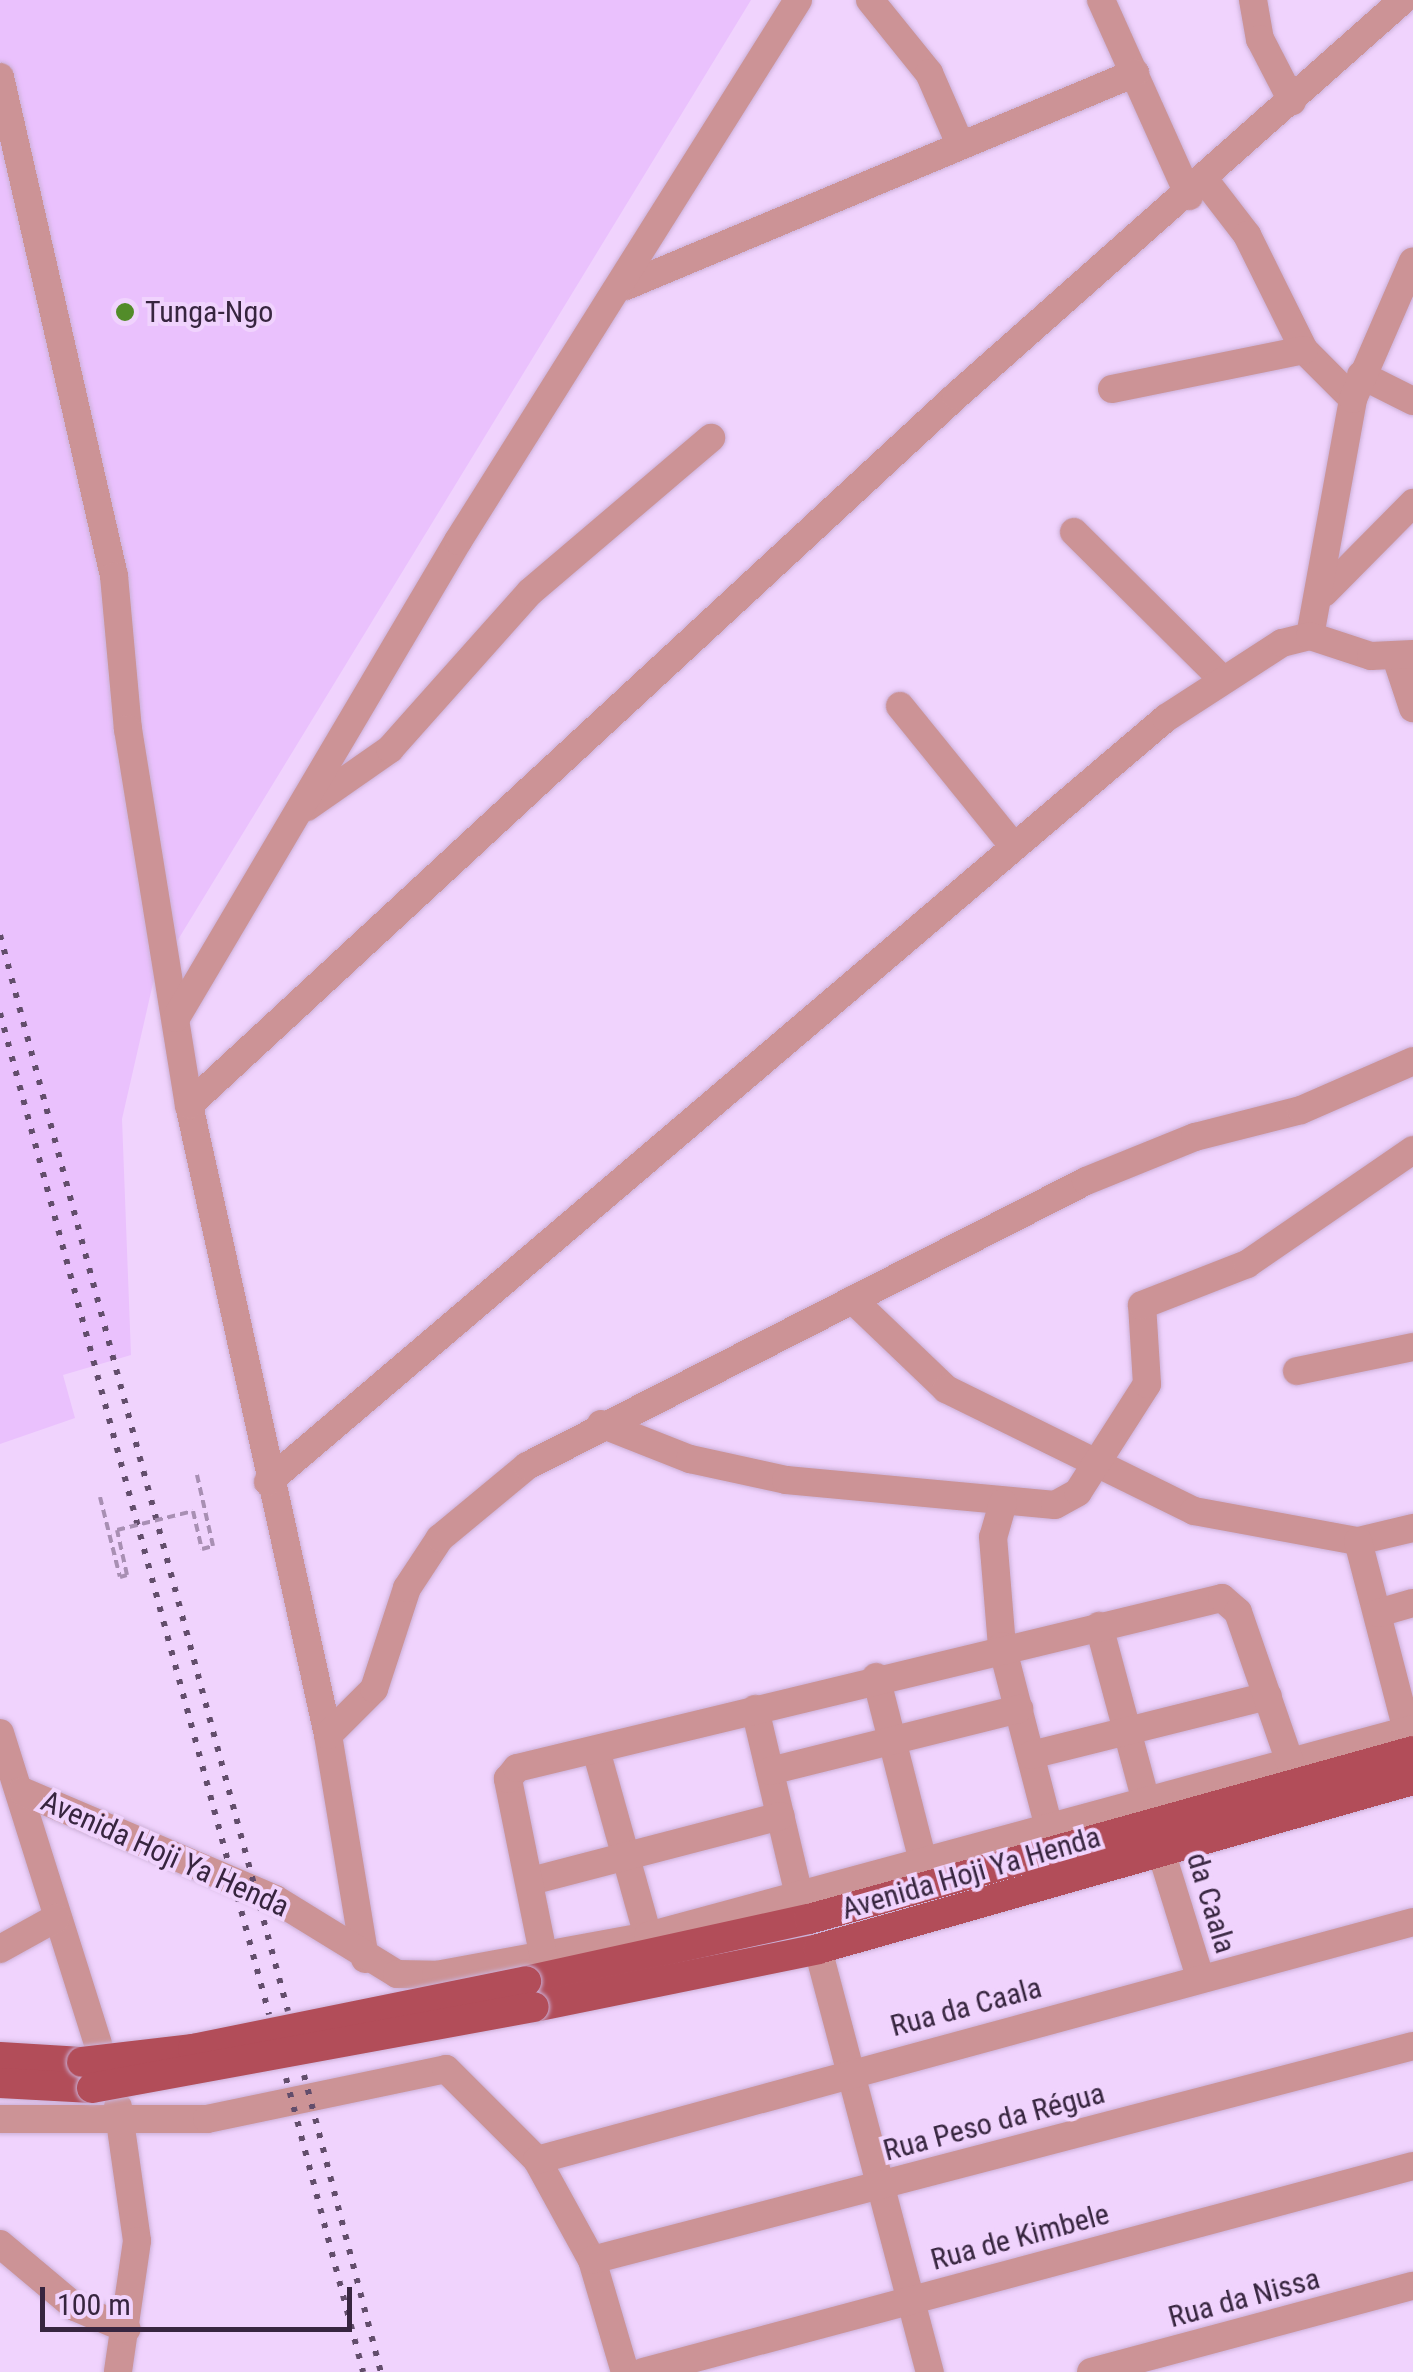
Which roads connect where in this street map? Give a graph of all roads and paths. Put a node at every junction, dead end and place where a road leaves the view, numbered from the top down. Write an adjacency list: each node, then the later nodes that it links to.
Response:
1 (798, 0): 12 (street)
2 (870, 0): 9 (street)
3 (1101, 0): 6 (street)
4 (1253, 0): 8 (street)
5 (1403, 0): 8 (street)
6 (1136, 72): 9 (street); 10 (street)
7 (0, 76): 28 (street)
8 (1292, 101): 10 (street)
9 (960, 144): 12 (street)
10 (1198, 190): 13 (street); 30 (street)
11 (1413, 261): 14 (street)
12 (626, 286): 26 (street)
13 (1304, 350): 14 (street); 15 (street)
14 (1357, 387): 16 (street); 20 (street)
15 (1112, 389)
16 (1413, 401)
17 (711, 438): 26 (street)
18 (1413, 503): 20 (street)
19 (1074, 532): 23 (street)
20 (1324, 593): 21 (street)
21 (1310, 636): 22 (street); 23 (street)
22 (1404, 656): 25 (street)
23 (1222, 679): 27 (street)
24 (900, 706): 27 (street)
25 (1413, 708)
26 (302, 811): 28 (street)
27 (1011, 843): 38 (street)
28 (176, 1018): 30 (street)
29 (1413, 1061): 32 (street)
30 (189, 1105): 38 (street)
31 (1413, 1150): 36 (street)
32 (852, 1300): 35 (street); 36 (street)
33 (1413, 1347): 34 (street)
34 (1297, 1371)
35 (601, 1424): 40 (street); 53 (street)
36 (1091, 1466): 40 (street); 42 (street)
37 (197, 1475): 39 (path, bridge)
38 (268, 1482): 53 (street)
39 (100, 1497)
40 (1003, 1502): 46 (street)
41 (1413, 1528): 42 (street)
42 (1358, 1541): 44 (street)
43 (1413, 1603): 44 (street)
44 (1378, 1612): 54 (street)
45 (1100, 1626): 46 (street); 48 (street); 51 (street)
46 (1002, 1646): 47 (street); 49 (street)
47 (876, 1677): 50 (street); 55 (street)
48 (1268, 1696): 51 (street); 58 (street)
49 (1019, 1709): 55 (street); 57 (street)
50 (755, 1710): 56 (street); 59 (street)
51 (1126, 1730): 57 (street); 62 (street)
52 (0, 1734): 61 (street, Avenida Hoji Ya Henda)
53 (328, 1734): 75 (street)
54 (1411, 1736): 58 (street, Avenida Hoji Ya Henda); 64 (main road, Avenida Hoji Ya Henda)
55 (893, 1740): 59 (street); 67 (street)
56 (596, 1750): 66 (street); 68 (street)
57 (1031, 1755): 64 (street)
58 (1290, 1762): 62 (street, Avenida Hoji Ya Henda)
59 (770, 1771): 63 (street)
60 (1413, 1780): 65 (main road, Avenida Hoji Ya Henda)
61 (22, 1790): 70 (street); 75 (street, Avenida Hoji Ya Henda)
62 (1146, 1801): 64 (street, Avenida Hoji Ya Henda)
63 (781, 1816): 66 (street); 69 (street)
64 (1052, 1839): 67 (street, Avenida Hoji Ya Henda); 77 (main road, Avenida Hoji Ya Henda)
65 (1160, 1848): 74 (main road, Avenida Hoji Ya Henda); 76 (street, da Caala)
66 (626, 1856): 68 (street); 72 (street)
67 (922, 1862): 69 (street, Avenida Hoji Ya Henda)
68 (531, 1881): 77 (street)
69 (800, 1894): 72 (street, Avenida Hoji Ya Henda)
70 (56, 1918): 73 (street); 80 (street)
71 (1413, 1922): 76 (street, Rua da Caala)
72 (648, 1936): 77 (street, Avenida Hoji Ya Henda)
73 (0, 1949)
74 (818, 1949): 77 (main road, Avenida Hoji Ya Henda); 81 (street)
75 (365, 1958): 77 (street, Avenida Hoji Ya Henda)
76 (1200, 1976): 81 (street, Rua da Caala)
77 (534, 1982): 80 (main road, bridge)
78 (1413, 2046): 87 (street, Rua Peso da Régua)
79 (0, 2056): 80 (main road)
80 (90, 2064): 82 (main road)
81 (852, 2072): 85 (street, Rua da Caala); 87 (street)
82 (0, 2083)
83 (121, 2115): 84 (street); 85 (street); 92 (street)
84 (0, 2119)
85 (537, 2160): 89 (street)
86 (1413, 2166): 91 (street, Rua de Kimbele)
87 (882, 2185): 89 (street, Rua Peso da Régua); 91 (street)
88 (0, 2244): 92 (street)
89 (592, 2260): 94 (street)
90 (1413, 2286): 97 (street, Rua da Nissa)
91 (911, 2299): 95 (street, Rua de Kimbele); 96 (street)
92 (127, 2330): 93 (street)
93 (118, 2372)
94 (626, 2372)
95 (643, 2372)
96 (930, 2372)
97 (1091, 2372)

